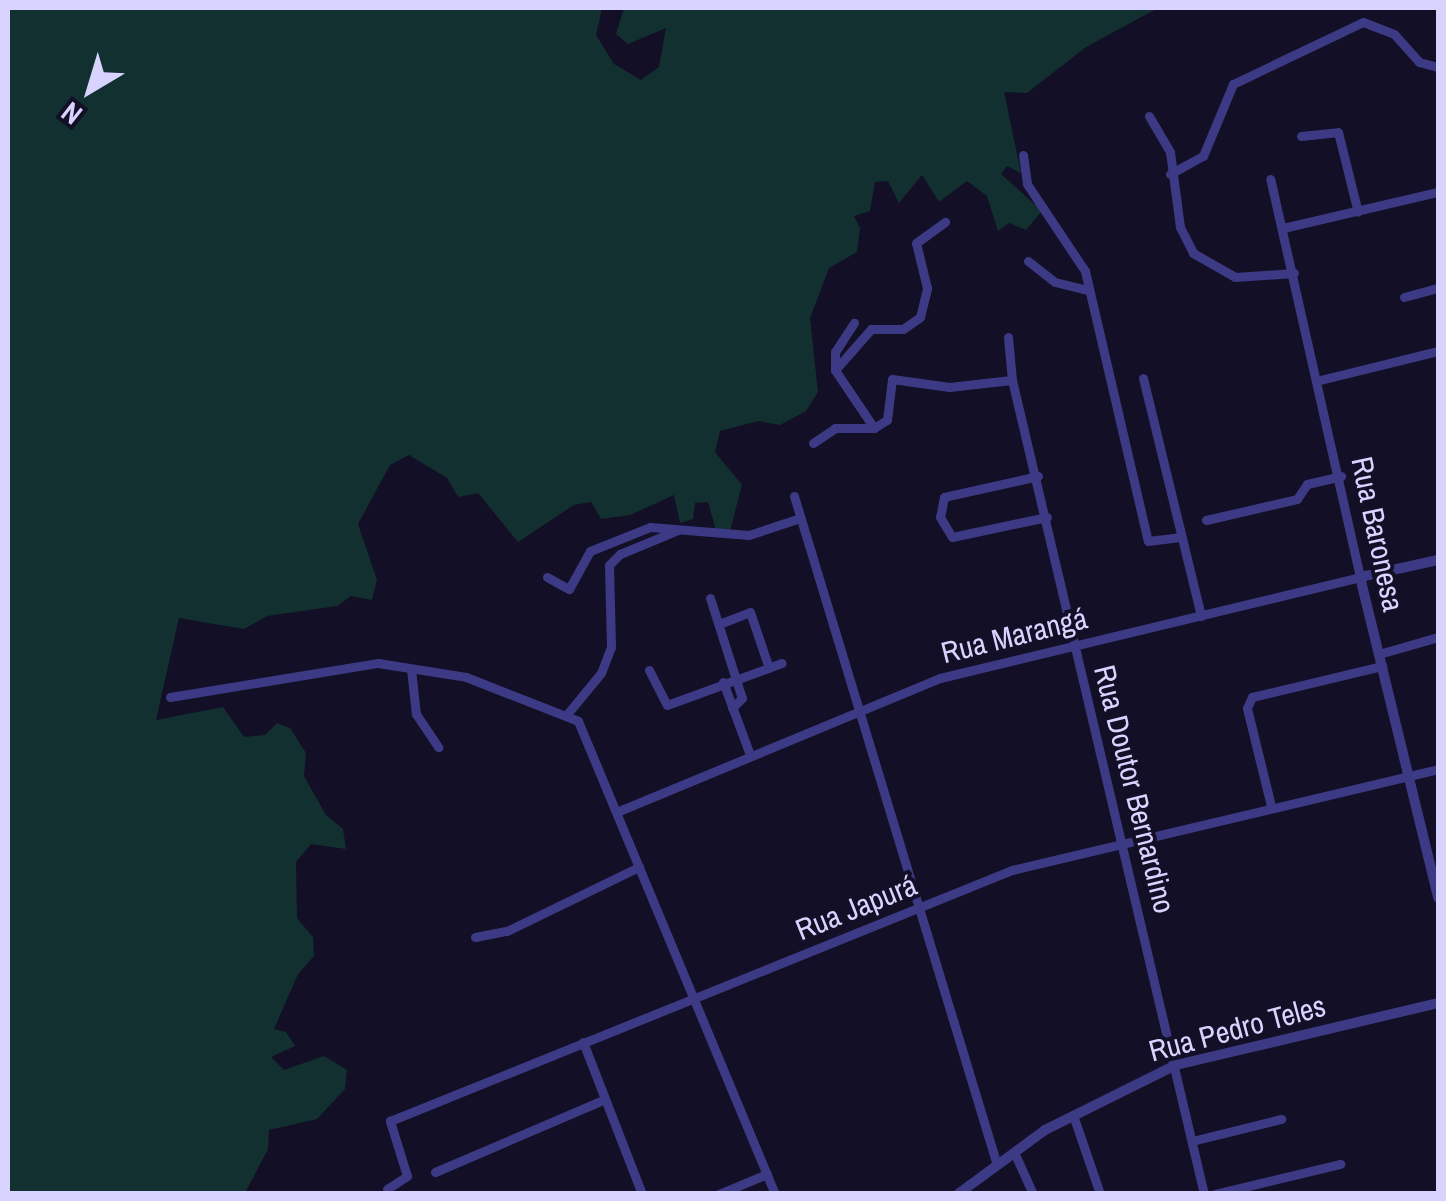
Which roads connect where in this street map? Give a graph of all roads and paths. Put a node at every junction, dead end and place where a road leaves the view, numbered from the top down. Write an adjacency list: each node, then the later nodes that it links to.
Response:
1 (1438, 67): 5 (street)
2 (1149, 116): 5 (street)
3 (1300, 136): 8 (street)
4 (1022, 154): 14 (street)
5 (1170, 174): 12 (street)
6 (1270, 179): 10 (street, Rua Baronesa)
7 (1438, 192): 8 (street)
8 (1358, 212): 10 (street)
9 (945, 222): 19 (street)
10 (1283, 228): 12 (street, Rua Baronesa)
11 (1028, 260): 14 (street)
12 (1294, 273): 22 (street, Rua Baronesa)
13 (1438, 288): 15 (street)
14 (1088, 290): 32 (street)
15 (1404, 297)
16 (854, 323): 19 (street)
17 (1008, 337): 21 (street, Rua Doutor Bernardino)
18 (1438, 352): 22 (street)
19 (835, 370): 23 (street)
20 (1143, 378): 32 (street)
21 (1012, 380): 23 (street); 25 (street, Rua Doutor Bernardino)
22 (1316, 381): 26 (street, Rua Baronesa)
23 (874, 428): 24 (street)
24 (813, 443)
25 (1038, 476): 28 (street, Rua Doutor Bernardino); 28 (street)
26 (1341, 476): 30 (street); 35 (street, Rua Baronesa)
27 (794, 496): 29 (street)
28 (1047, 517): 40 (street, Rua Doutor Bernardino)
29 (800, 518): 31 (street); 50 (street)
30 (1206, 520)
31 (678, 530): 34 (street); 51 (street)
32 (1180, 537): 37 (street)
33 (1438, 560): 35 (street, Rua Marangá)
34 (547, 577)
35 (1360, 577): 37 (street, Rua Marangá); 41 (street, Rua Baronesa)
36 (710, 598): 38 (street)
37 (1200, 616): 40 (street, Rua Marangá)
38 (720, 624): 43 (street); 46 (street)
39 (1438, 636): 41 (street)
40 (1075, 644): 50 (street, Rua Marangá); 58 (street, Rua Doutor Bernardino)
41 (1381, 660): 55 (street, Rua Baronesa); 56 (street)
42 (782, 663): 43 (street)
43 (768, 668): 46 (street)
44 (411, 669): 48 (street); 51 (street); 52 (street)
45 (649, 670): 47 (street)
46 (736, 678): 47 (street); 49 (street)
47 (723, 682): 49 (street)
48 (170, 697)
49 (732, 708): 53 (street)
50 (858, 712): 53 (street, Rua Marangá); 61 (street)
51 (568, 713): 57 (street)
52 (438, 747)
53 (750, 755): 57 (street, Rua Marangá)
54 (1438, 769): 55 (street, Rua Japurá)
55 (1407, 776): 56 (street, Rua Japurá); 60 (street, Rua Baronesa)
56 (1271, 806): 58 (street, Rua Japurá)
57 (619, 811): 59 (street)
58 (1123, 844): 61 (street, Rua Japurá); 66 (street, Rua Doutor Bernardino)
59 (640, 867): 62 (street); 63 (street)
60 (1438, 898)
61 (922, 908): 63 (street, Rua Japurá); 73 (street)
62 (475, 938)
63 (694, 998): 65 (street, Rua Japurá); 75 (street)
64 (1438, 1003): 66 (street, Rua Pedro Teles)
65 (583, 1042): 67 (street); 76 (street, Rua Japurá)
66 (1176, 1065): 68 (street, Rua Pedro Teles); 70 (street, Rua Doutor Bernardino)
67 (605, 1099): 74 (street); 77 (street)
68 (1073, 1114): 71 (street, Rua Pedro Teles); 82 (street)
69 (1281, 1119): 70 (street)
70 (1192, 1141): 83 (street, Rua Doutor Bernardino)
71 (1014, 1152): 73 (street, Rua Pedro Teles); 81 (street)
72 (1340, 1164): 84 (street)
73 (997, 1165): 80 (street, Rua Pedro Teles)
74 (436, 1172)
75 (768, 1174): 78 (street); 79 (street)
76 (386, 1189)
77 (642, 1194)
78 (720, 1194)
79 (776, 1194)
80 (958, 1194)
81 (1033, 1194)
82 (1100, 1194)
83 (1204, 1194)
84 (1215, 1194)

